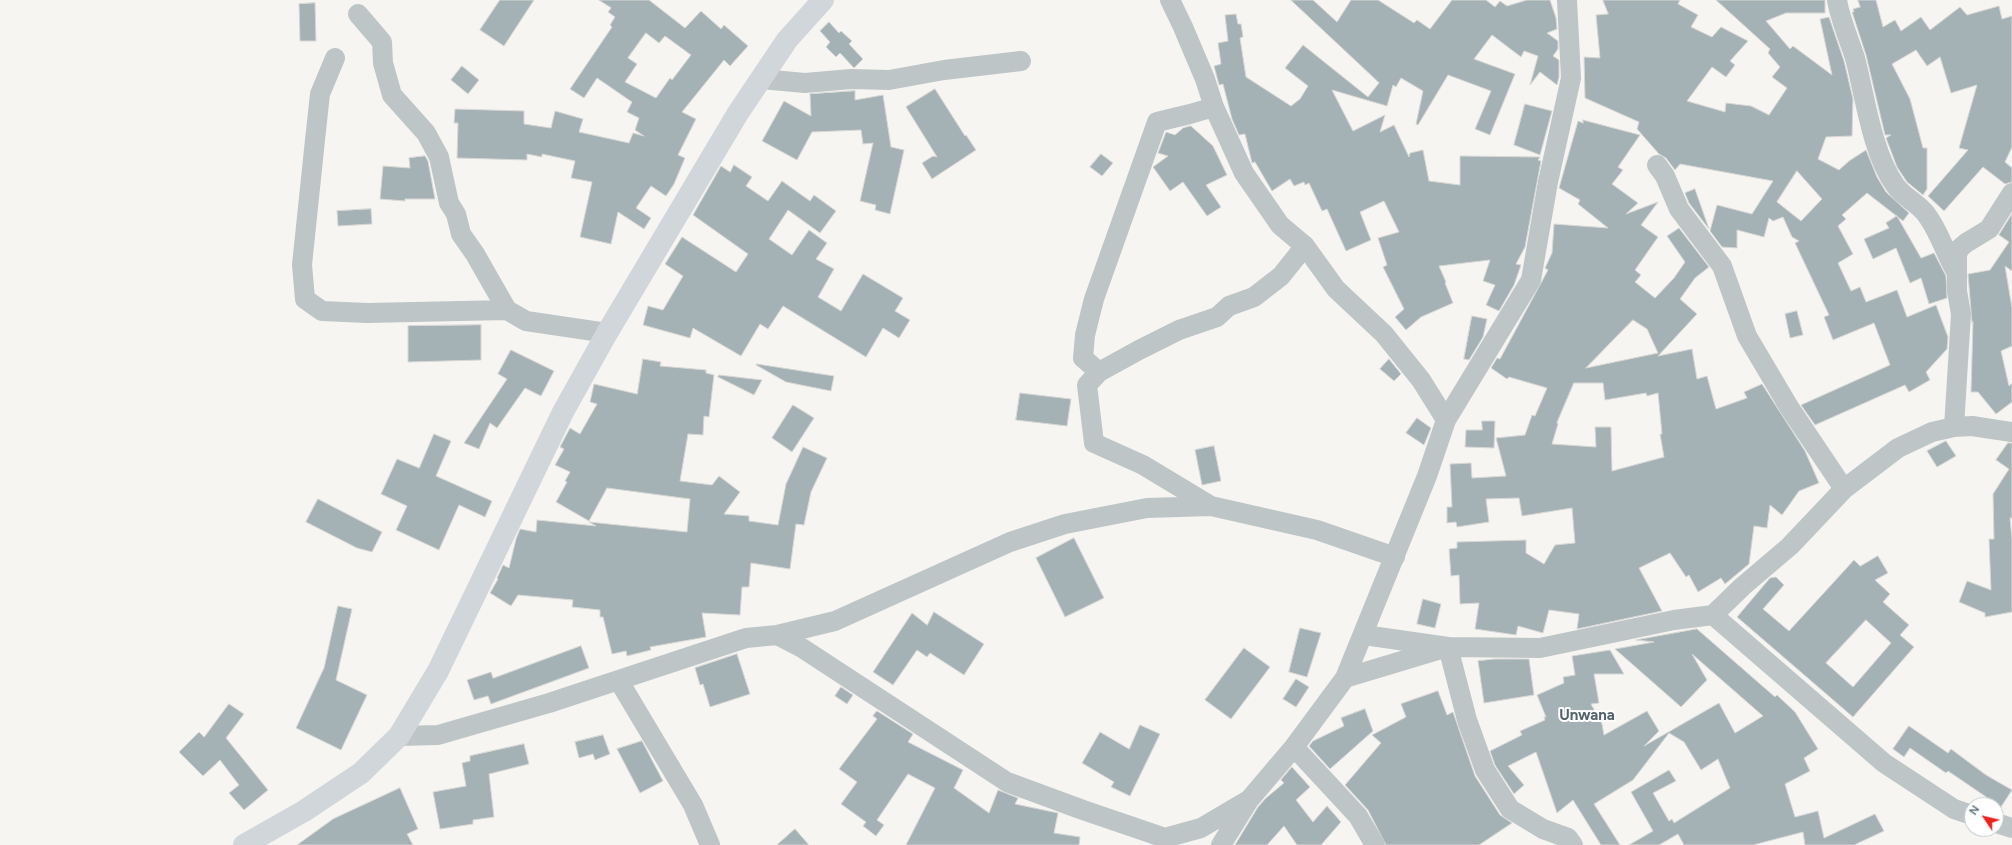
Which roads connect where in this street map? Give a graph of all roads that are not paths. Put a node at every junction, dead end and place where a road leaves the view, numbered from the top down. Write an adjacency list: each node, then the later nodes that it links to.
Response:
1 (823, 0): 8 (main road)
2 (1170, 0): 9 (street)
3 (1567, 0): 17 (street)
4 (1837, 0): 13 (street)
5 (358, 14): 14 (street)
6 (335, 58): 14 (street)
7 (1021, 60): 8 (street)
8 (761, 79): 15 (main road)
9 (1214, 107): 12 (street); 16 (street)
10 (1657, 165): 20 (street)
11 (2012, 193): 13 (street)
12 (1305, 246): 16 (street); 17 (street)
13 (1957, 273): 18 (street)
14 (507, 310): 15 (street)
15 (608, 333): 29 (main road)
16 (1100, 372): 21 (street)
17 (1446, 420): 22 (street)
18 (1954, 428): 19 (street); 20 (street)
19 (2012, 432)
20 (1844, 489): 23 (street)
21 (1211, 506): 22 (street); 24 (street)
22 (1395, 557): 25 (street)
23 (1713, 615): 26 (street); 32 (street)
24 (777, 635): 28 (street); 31 (street)
25 (1364, 635): 26 (street); 27 (street)
26 (1448, 647): 27 (street); 37 (street)
27 (1345, 678): 30 (street)
28 (619, 681): 29 (street); 34 (street)
29 (399, 736): 33 (main road)
30 (1294, 747): 31 (street); 36 (street)
31 (1249, 800): 35 (street)
32 (1964, 812)
33 (244, 845)
34 (710, 845)
35 (1221, 845)
36 (1374, 845)
37 (1573, 845)

